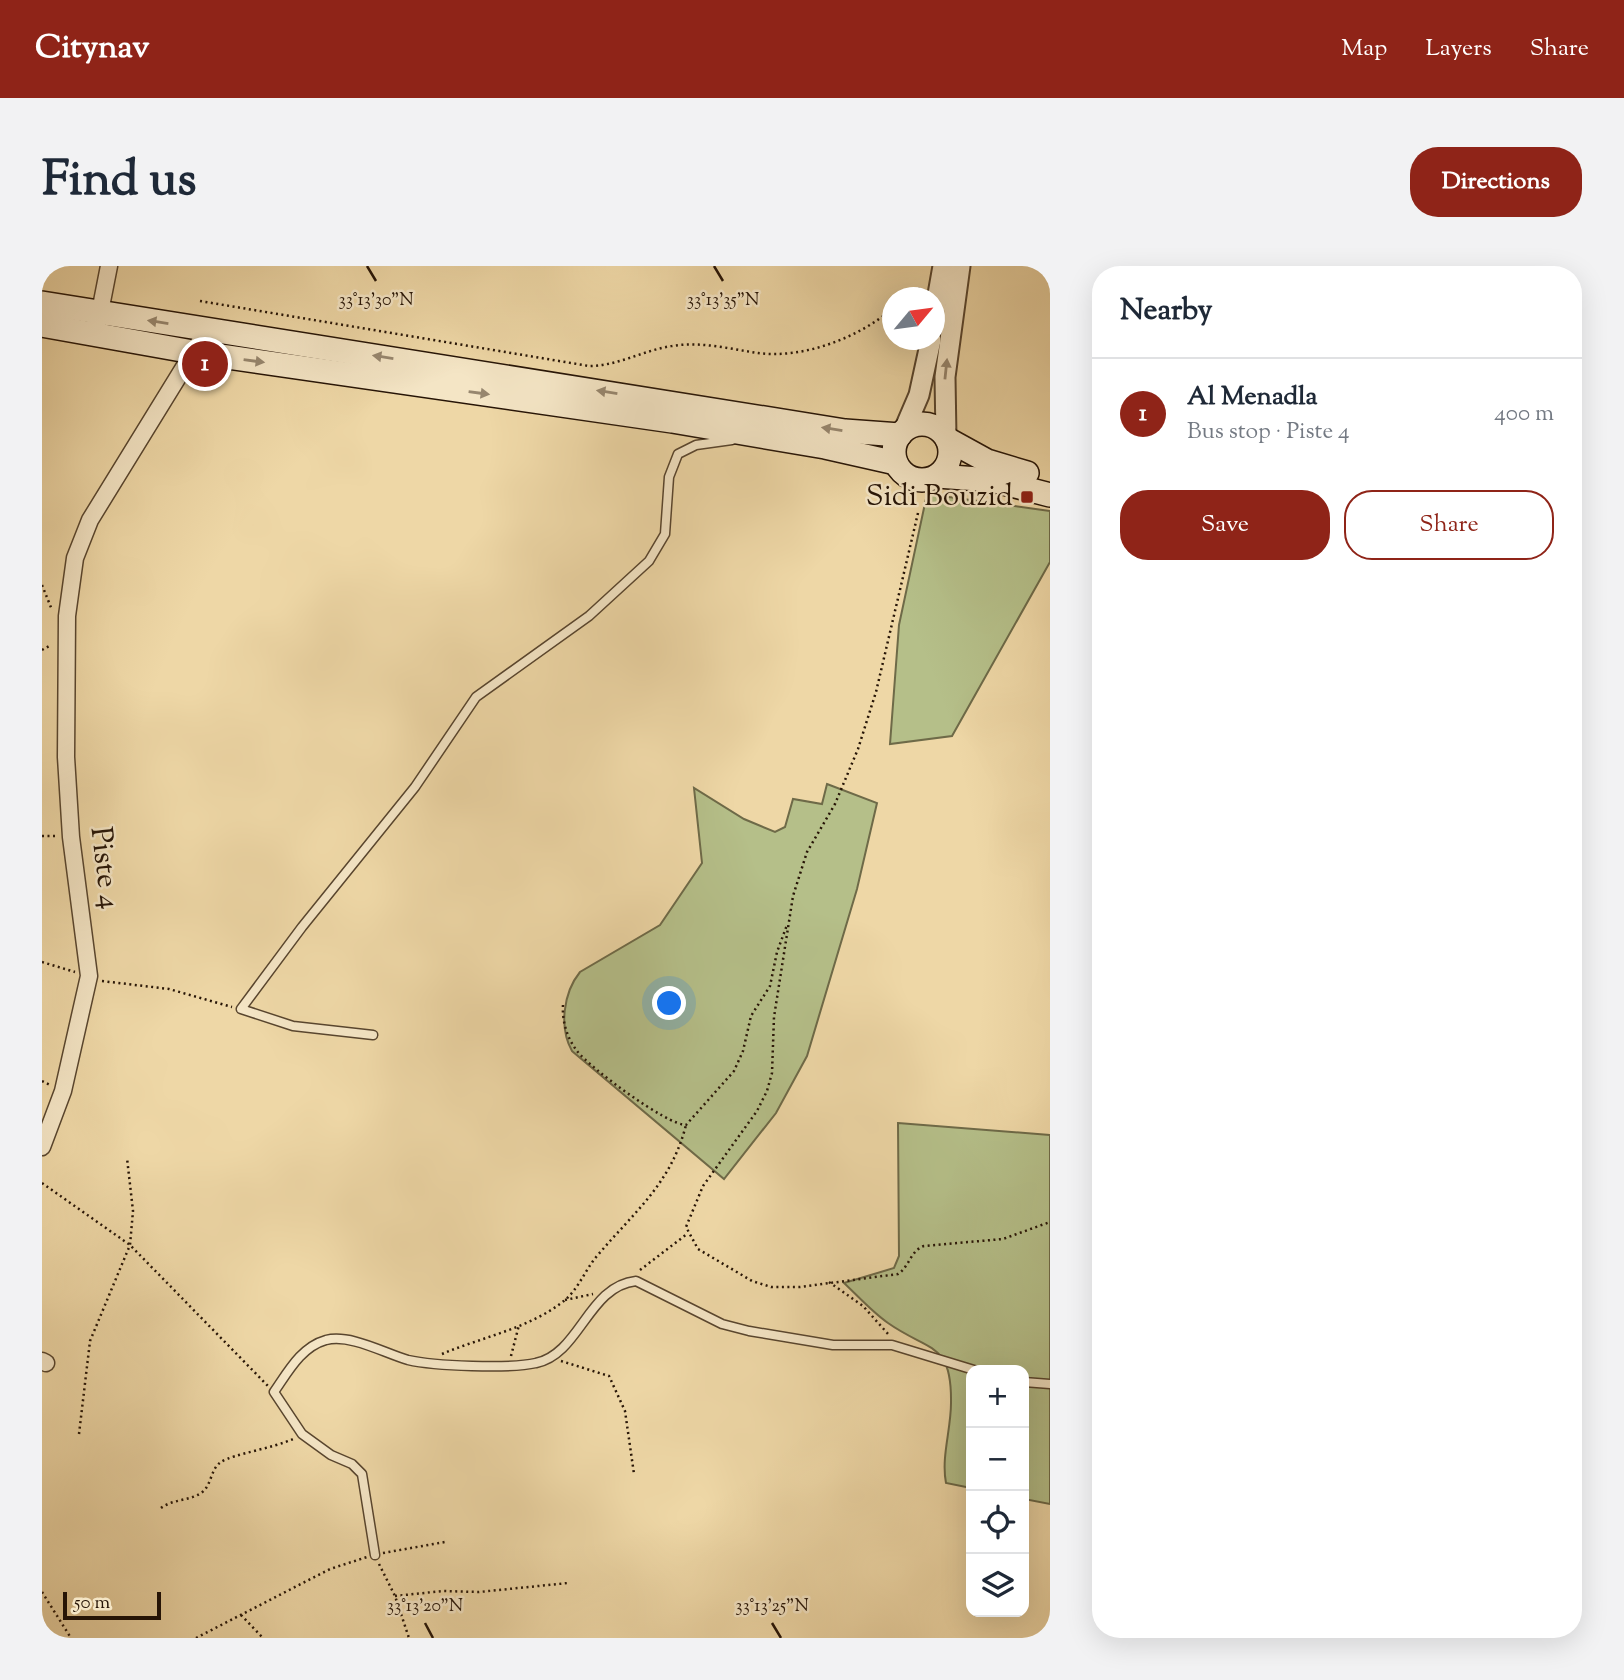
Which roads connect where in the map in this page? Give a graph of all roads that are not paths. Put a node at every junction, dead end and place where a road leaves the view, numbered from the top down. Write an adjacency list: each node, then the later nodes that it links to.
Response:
1 (109, 266): 6 (street)
2 (943, 266): 4 (street)
3 (961, 266): 13 (street, one-way to 3)
4 (939, 287)
5 (42, 303): 6 (main road)
6 (98, 323): 7 (main road); 8 (main road, one-way to 6); 10 (main road)
7 (42, 325)
8 (207, 330): 10 (street, Piste 4); 11 (main road, one-way to 8)
9 (929, 350): 11 (street)
10 (193, 352): 12 (main road, one-way to 12); 19 (street, Piste 4)
11 (902, 433): 13 (main road); 14 (main road)
12 (763, 437): 14 (main road); 18 (lane)
13 (947, 438): 15 (main road); 16 (main road)
14 (896, 463): 15 (main road)
15 (937, 476): 17 (main road)
16 (1050, 480)
17 (1050, 495)
18 (373, 1035)
19 (42, 1147)
20 (966, 1368): 23 (lane)
21 (1029, 1382): 22 (lane)
22 (1050, 1384)
23 (375, 1555)

